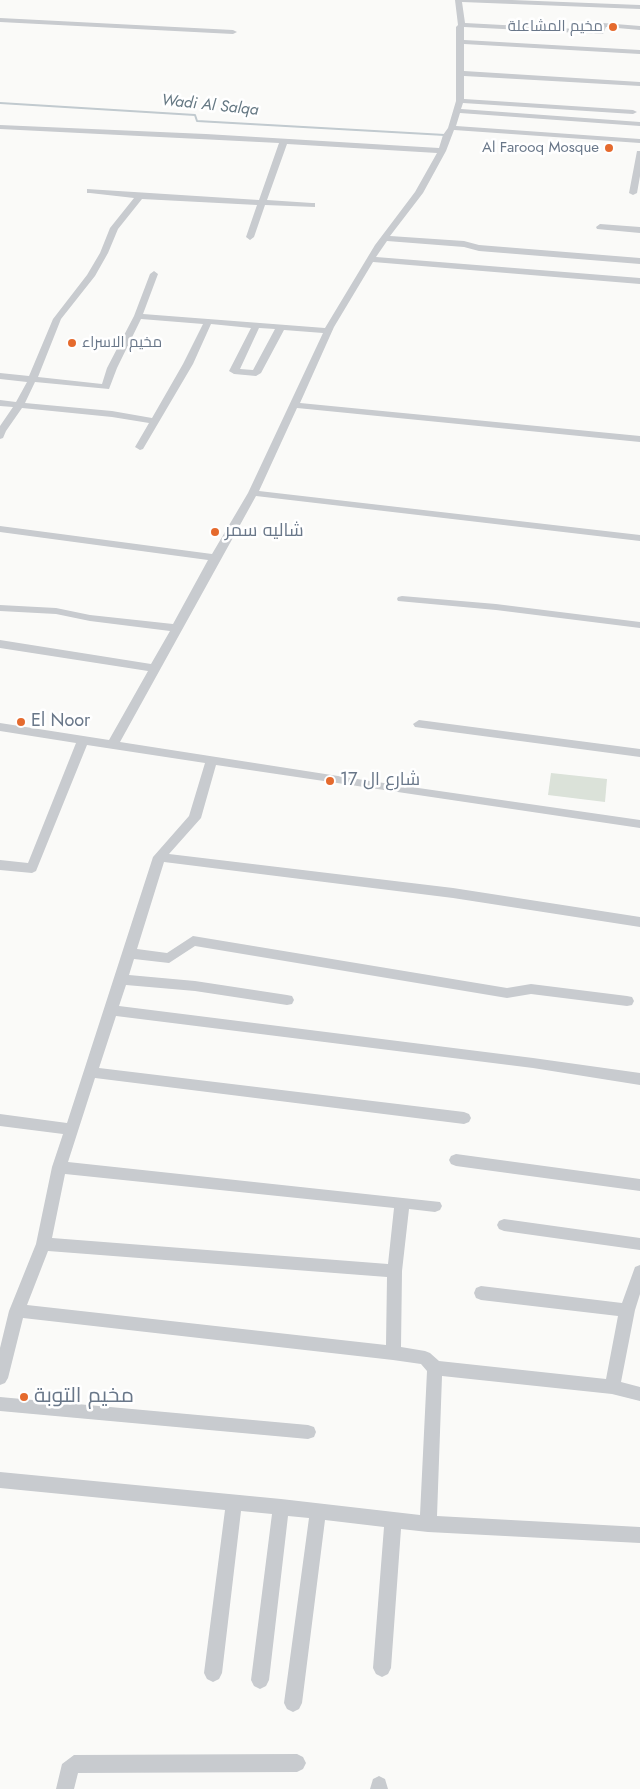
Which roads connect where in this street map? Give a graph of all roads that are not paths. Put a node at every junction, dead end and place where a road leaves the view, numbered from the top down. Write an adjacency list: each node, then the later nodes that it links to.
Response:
1 (458, 0): 2 (street); 4 (street)
2 (640, 7)
3 (0, 20): 6 (street)
4 (462, 25): 5 (street); 7 (street)
5 (640, 28)
6 (233, 32)
7 (460, 42): 8 (street); 9 (street)
8 (640, 52)
9 (459, 73): 10 (street); 11 (street)
10 (640, 84)
11 (459, 106): 12 (street); 13 (street); 15 (street)
12 (633, 112)
13 (640, 124)
14 (0, 127): 16 (street)
15 (452, 128): 17 (street); 18 (street)
16 (284, 141): 18 (street); 23 (street)
17 (640, 142)
18 (442, 151): 28 (street)
19 (640, 153): 21 (street)
20 (90, 191): 22 (street)
21 (633, 193)
22 (140, 196): 23 (street); 39 (street)
23 (263, 202): 24 (street); 27 (street)
24 (312, 205)
25 (600, 227): 26 (street)
26 (640, 230)
27 (250, 237)
28 (385, 238): 29 (street); 30 (street)
29 (372, 259): 32 (street); 37 (street)
30 (640, 261)
31 (154, 274): 33 (street)
32 (640, 281)
33 (138, 316): 34 (street); 39 (street)
34 (208, 322): 35 (street); 43 (street)
35 (256, 326): 36 (street); 36 (street)
36 (281, 327): 37 (street)
37 (329, 331): 42 (street)
38 (0, 376): 39 (street)
39 (32, 380): 41 (street)
40 (0, 402): 41 (street)
41 (20, 404): 43 (street); 44 (street)
42 (295, 405): 45 (street); 47 (street)
43 (154, 421): 46 (street)
44 (0, 436)
45 (640, 438)
46 (140, 447)
47 (253, 493): 49 (street); 50 (street)
48 (0, 529): 50 (street)
49 (640, 538)
50 (215, 558): 54 (street)
51 (402, 599): 53 (street)
52 (0, 608): 54 (street)
53 (640, 625)
54 (176, 628): 56 (street)
55 (0, 644): 56 (street)
56 (155, 668): 60 (street)
57 (419, 724): 61 (street)
58 (0, 727): 59 (street)
59 (83, 740): 60 (street); 65 (street)
60 (113, 744): 63 (street)
61 (640, 753)
62 (210, 764): 64 (street)
63 (640, 824)
64 (159, 857): 66 (street); 67 (street)
65 (0, 866)
66 (640, 922)
67 (128, 953): 68 (street); 70 (street)
68 (120, 979): 69 (street); 71 (street)
69 (287, 1000)
70 (627, 1001)
71 (111, 1010): 72 (street); 73 (street)
72 (89, 1072): 74 (street); 76 (street)
73 (640, 1079)
74 (464, 1118)
75 (0, 1120): 76 (street)
76 (70, 1129): 78 (street)
77 (456, 1160): 79 (street)
78 (59, 1167): 80 (street); 83 (street)
79 (640, 1185)
80 (402, 1204): 81 (street); 85 (street)
81 (435, 1206)
82 (504, 1225): 84 (street)
83 (43, 1244): 85 (street); 89 (street)
84 (640, 1244)
85 (395, 1271): 90 (street)
86 (640, 1272): 88 (street)
87 (482, 1293): 88 (street)
88 (627, 1310): 93 (street)
89 (17, 1311): 90 (street); 92 (street)
90 (393, 1354): 91 (street)
91 (435, 1368): 93 (street); 102 (street)
92 (0, 1378)
93 (612, 1387): 94 (street)
94 (640, 1394)
95 (0, 1404): 96 (street)
96 (308, 1432)
97 (0, 1480): 98 (street)
98 (234, 1503): 99 (street); 105 (street)
99 (281, 1507): 100 (street); 106 (street)
100 (318, 1511): 101 (street); 107 (street)
101 (393, 1521): 102 (street); 104 (street)
102 (428, 1524): 103 (street)
103 (640, 1535)
104 (382, 1668)
105 (213, 1673)
106 (260, 1680)
107 (293, 1703)
108 (297, 1763): 109 (street)
109 (65, 1789)

